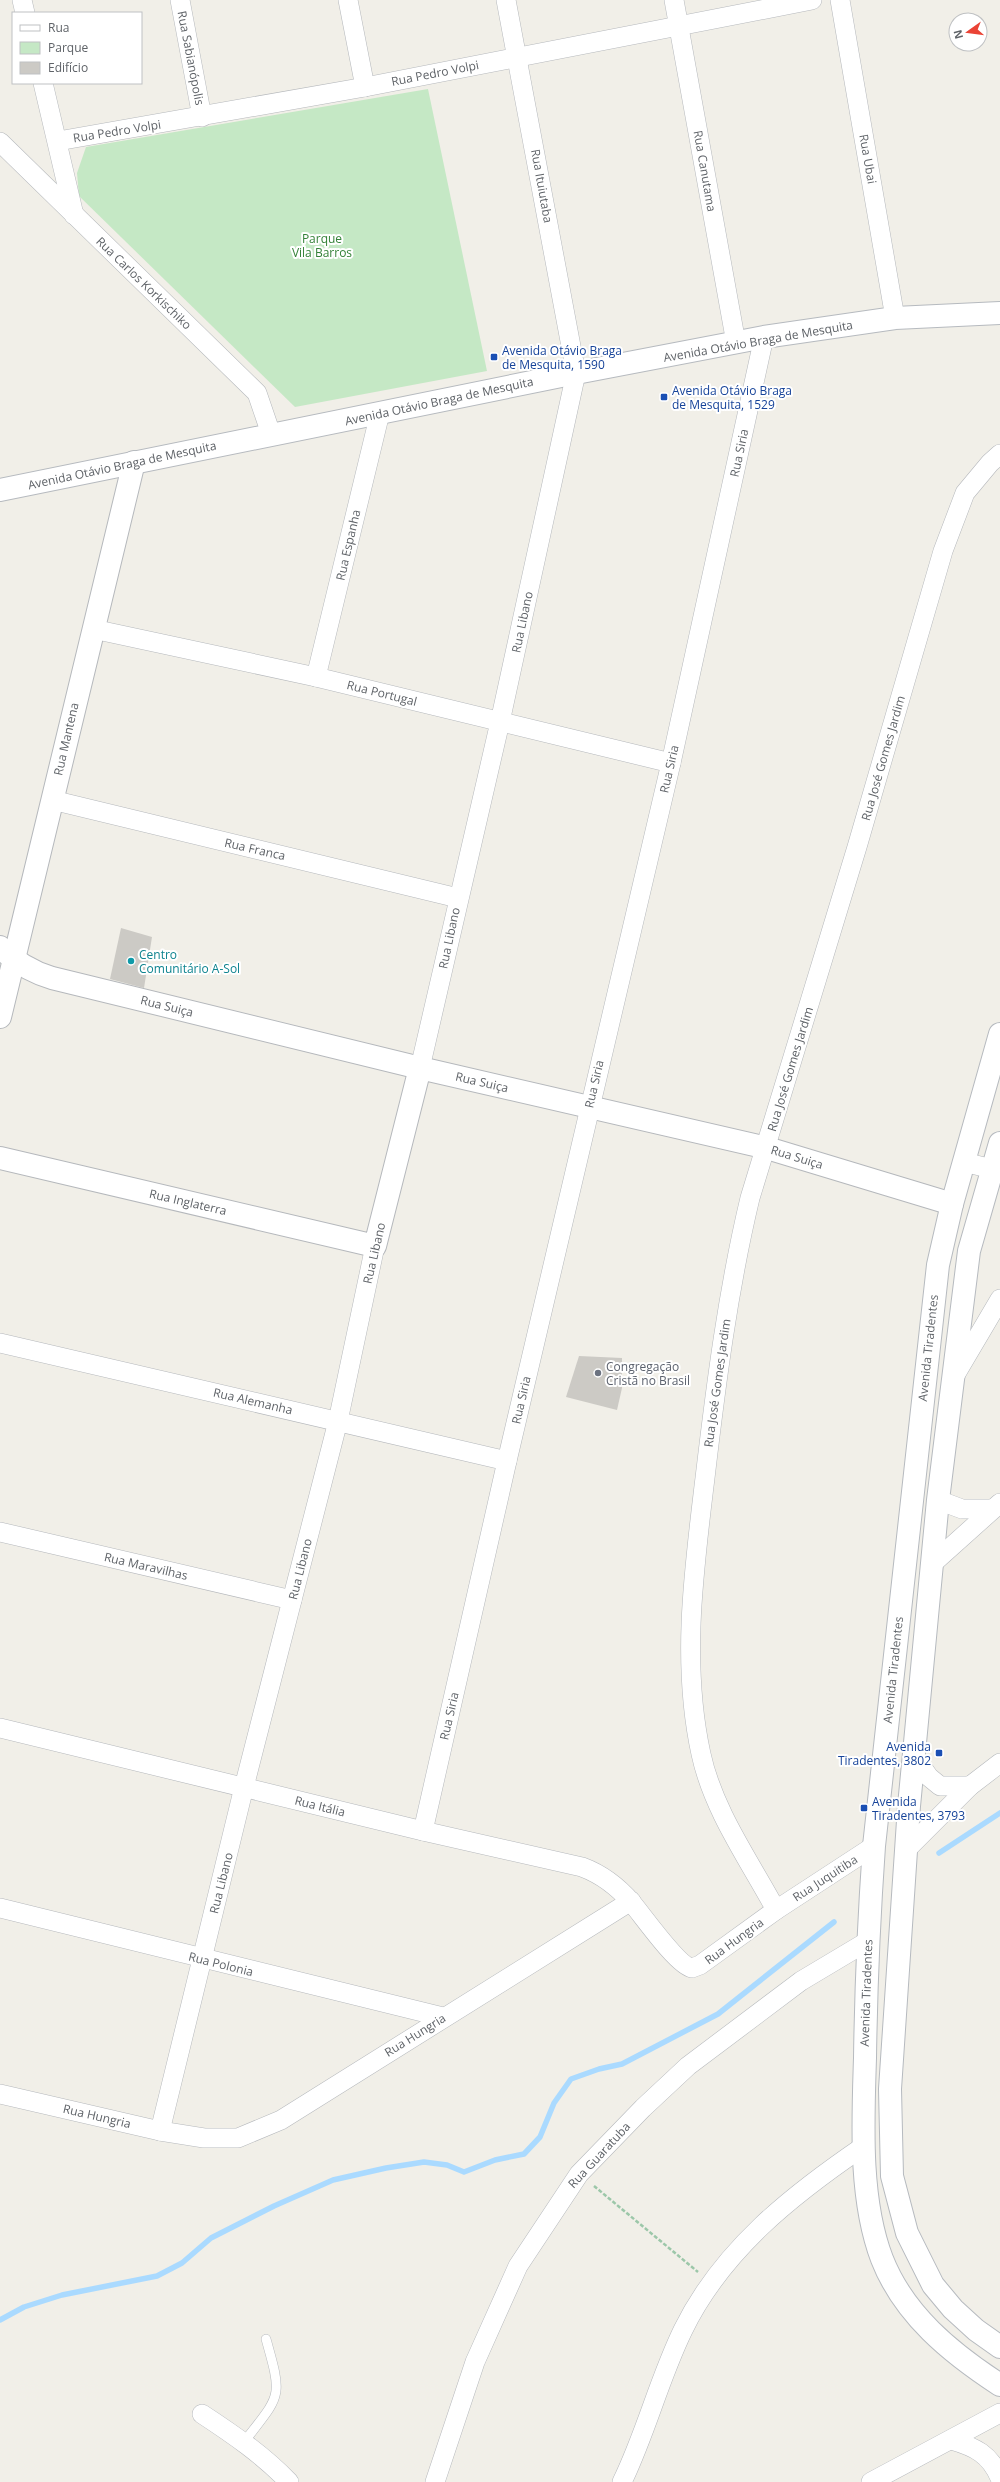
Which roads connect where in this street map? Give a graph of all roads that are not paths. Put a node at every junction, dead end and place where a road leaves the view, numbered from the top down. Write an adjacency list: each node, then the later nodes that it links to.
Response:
1 (22, 0): 8 (street)
2 (180, 0): 13 (street, Rua Sabianópolis)
3 (348, 0): 12 (street)
4 (506, 0): 10 (street, Rua Ituiutaba)
5 (674, 0): 9 (street, Rua Canutama)
6 (812, 0): 9 (street, Rua Pedro Volpi)
7 (840, 0): 18 (street, Rua Ubai)
8 (25, 12)
9 (679, 26): 10 (street, Rua Pedro Volpi); 20 (street, Rua Canutama)
10 (518, 58): 12 (street, Rua Pedro Volpi); 21 (street, Rua Ituiutaba)
11 (43, 84): 14 (street)
12 (365, 87): 13 (street, Rua Pedro Volpi)
13 (202, 117): 14 (street, Rua Pedro Volpi)
14 (58, 141): 16 (street)
15 (0, 142): 16 (street, Rua Carlos Korkischiko)
16 (74, 215): 23 (street, Rua Carlos Korkischiko)
17 (1000, 313): 18 (main road, Avenida Otávio Braga de Mesquita)
18 (895, 318): 19 (main road, Avenida Otávio Braga de Mesquita)
19 (764, 337): 20 (main road, Avenida Otávio Braga de Mesquita); 30 (street, Rua Siria)
20 (736, 343): 21 (main road, Avenida Otávio Braga de Mesquita)
21 (576, 373): 22 (main road, Avenida Otávio Braga de Mesquita); 29 (street, Rua Libano)
22 (380, 413): 23 (main road, Avenida Otávio Braga de Mesquita); 28 (street, Rua Espanha)
23 (271, 434): 25 (main road, Avenida Otávio Braga de Mesquita)
24 (1000, 454): 39 (street, Rua José Gomes Jardim)
25 (134, 462): 26 (main road, Avenida Otávio Braga de Mesquita); 27 (main road, Rua Mantena)
26 (0, 490)
27 (93, 629): 28 (street, Rua Portugal); 31 (main road, Rua Mantena)
28 (316, 677): 29 (street, Rua Portugal)
29 (500, 722): 30 (street, Rua Portugal); 32 (street, Rua Libano)
30 (670, 763): 37 (street, Rua Siria)
31 (52, 800): 32 (street, Rua Franca); 33 (main road, Rua Mantena)
32 (458, 898): 36 (street, Rua Libano)
33 (6, 953): 34 (main road, Rua Mantena); 36 (main road, Rua Suiça)
34 (0, 1017)
35 (1000, 1034): 41 (main road, Avenida Tiradentes)
36 (420, 1068): 37 (main road, Rua Suiça); 44 (main road, Rua Libano)
37 (589, 1106): 39 (main road, Rua Suiça); 49 (street, Rua Siria)
38 (1000, 1143): 42 (main road)
39 (766, 1148): 43 (main road, Rua Suiça); 65 (street, Rua José Gomes Jardim)
40 (0, 1158): 44 (main road, Rua Inglaterra)
41 (964, 1162): 42 (street); 43 (main road, Avenida Tiradentes)
42 (996, 1170): 47 (main road)
43 (952, 1204): 61 (main road, Avenida Tiradentes)
44 (375, 1246): 48 (street, Rua Libano)
45 (1000, 1299): 47 (street)
46 (0, 1343): 48 (street, Rua Alemanha)
47 (954, 1377): 50 (main road)
48 (338, 1421): 49 (street, Rua Alemanha); 54 (street, Rua Libano)
49 (507, 1461): 60 (street, Rua Siria)
50 (938, 1500): 51 (street); 53 (main road)
51 (995, 1506): 53 (street)
52 (0, 1532): 54 (street, Rua Maravilhas)
53 (932, 1564): 56 (main road)
54 (292, 1600): 58 (street, Rua Libano)
55 (0, 1728): 58 (street, Rua Itália)
56 (914, 1756): 59 (street); 62 (main road)
57 (1000, 1763): 59 (street)
58 (244, 1786): 60 (street, Rua Itália); 67 (street, Rua Libano)
59 (970, 1786): 62 (street)
60 (423, 1831): 63 (street, Rua Itália)
61 (874, 1846): 65 (street, Rua Juquitiba); 66 (main road, Avenida Tiradentes)
62 (905, 1851): 73 (main road)
63 (631, 1901): 65 (street, Rua Hungria); 68 (street, Rua Hungria)
64 (0, 1908): 67 (street, Rua Polonia)
65 (776, 1910)
66 (868, 1941): 71 (main road, Avenida Tiradentes); 81 (street, Rua Guaratuba)
67 (202, 1959): 68 (street, Rua Polonia); 70 (street, Rua Libano)
68 (443, 2017): 70 (street, Rua Hungria)
69 (0, 2094): 70 (street, Rua Hungria)
70 (160, 2131)
71 (864, 2146): 74 (main road, Avenida Tiradentes); 82 (street)
72 (266, 2340): 78 (lane)
73 (1000, 2347)
74 (1000, 2385)
75 (1000, 2413): 77 (street)
76 (202, 2414): 78 (street)
77 (951, 2440): 79 (street); 83 (street)
78 (244, 2442): 80 (street)
79 (1000, 2478)
80 (289, 2482)
81 (435, 2482)
82 (622, 2482)
83 (871, 2482)

